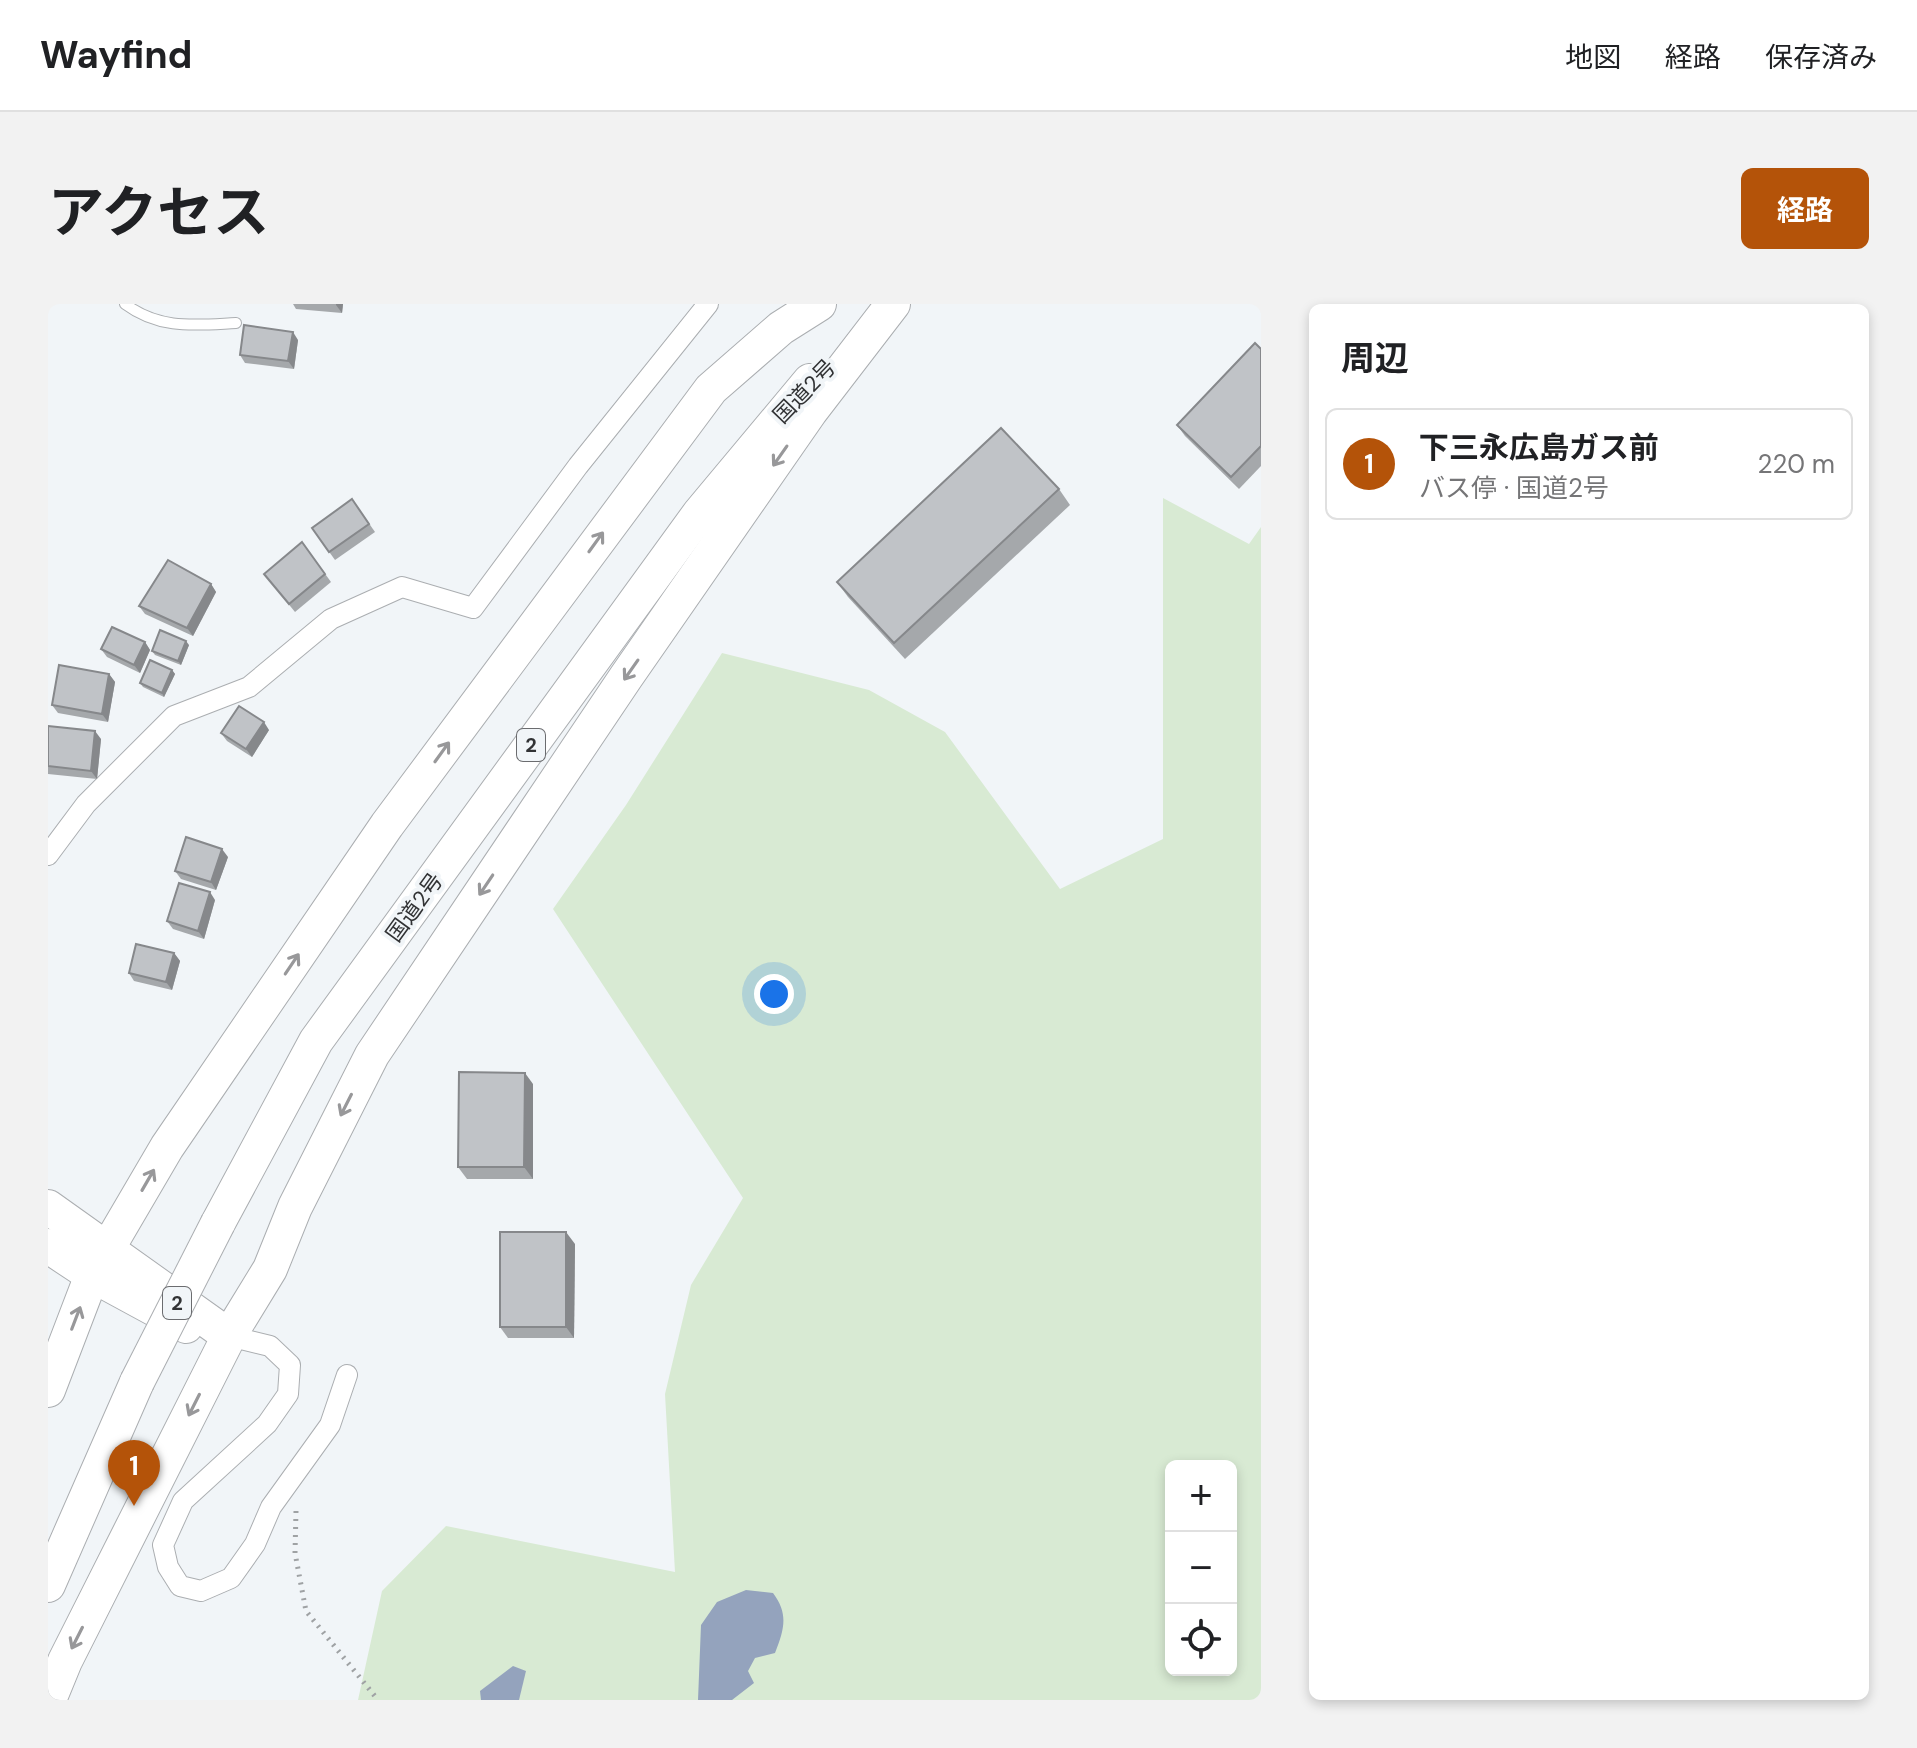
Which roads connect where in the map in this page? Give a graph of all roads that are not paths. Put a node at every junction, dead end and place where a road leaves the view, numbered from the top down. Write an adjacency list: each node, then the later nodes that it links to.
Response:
1 (125, 304): 5 (lane)
2 (708, 304): 6 (street)
3 (819, 304): 9 (main road, one-way to 3)
4 (893, 304): 10 (main road, one-way to 10); 13 (main road, 国道2号 / 2, bridge)
5 (236, 323)
6 (48, 852)
7 (48, 1207): 9 (main road)
8 (48, 1246): 9 (main road)
9 (100, 1262): 10 (main road); 12 (main road, one-way to 9)
10 (229, 1336): 11 (street); 14 (main road, one-way to 14)
11 (347, 1375)
12 (48, 1390)
13 (48, 1585)
14 (49, 1700)

